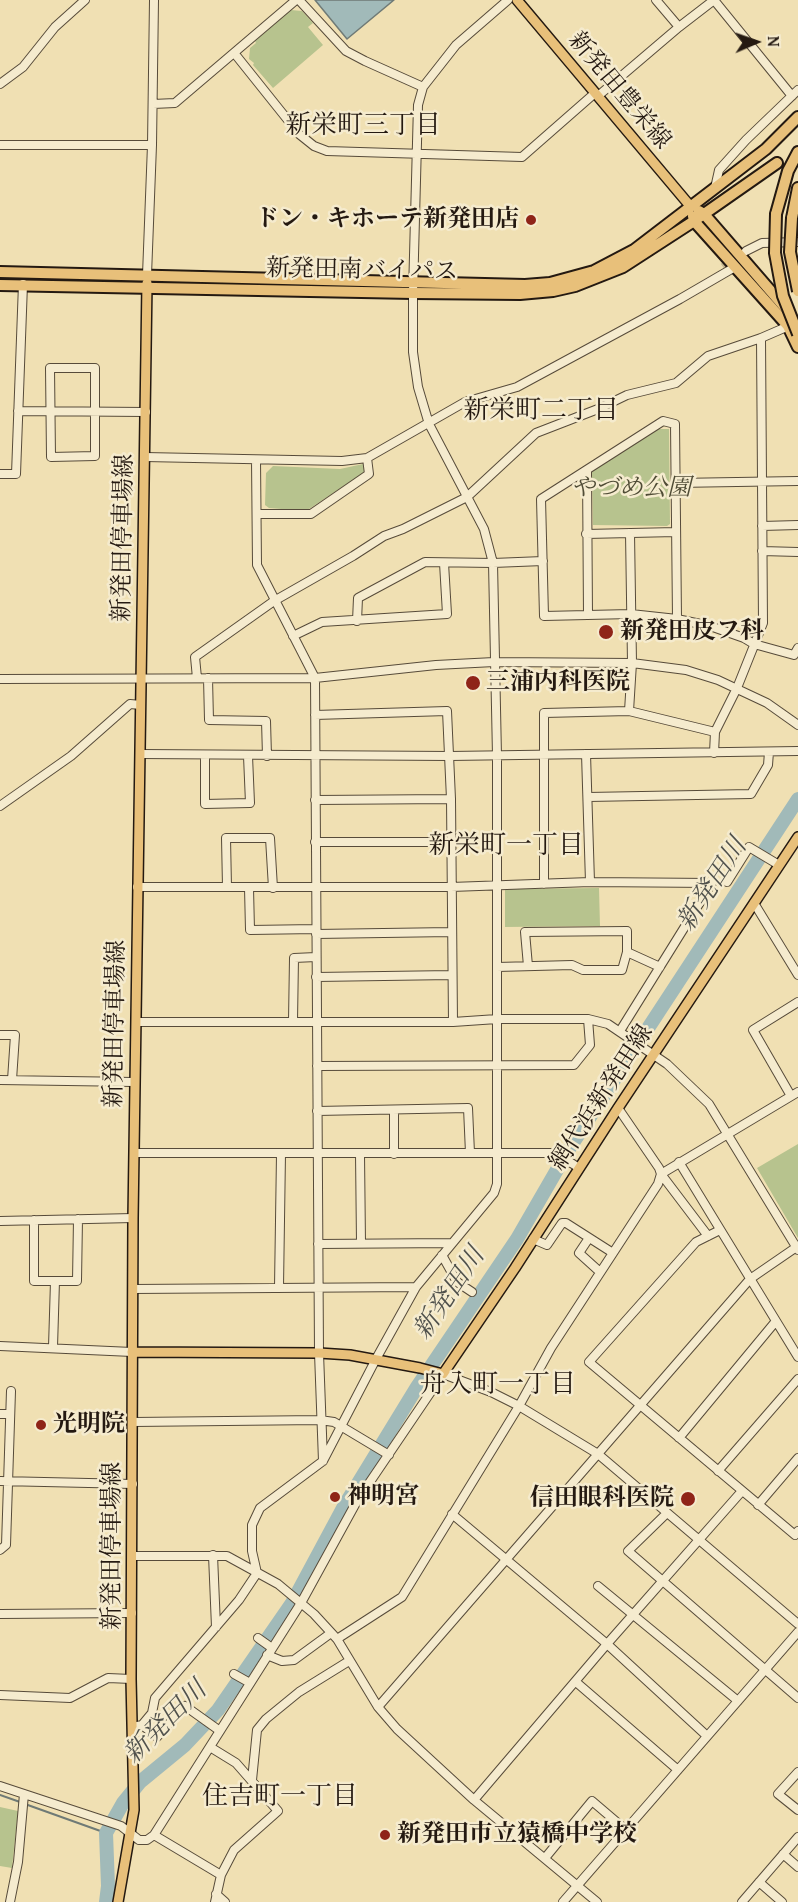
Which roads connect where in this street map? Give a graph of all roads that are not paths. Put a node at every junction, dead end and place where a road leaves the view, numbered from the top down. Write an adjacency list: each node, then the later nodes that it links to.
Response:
1 (85, 0): 9 (street)
2 (154, 0): 13 (street)
3 (298, 0): 8 (street); 10 (street)
4 (508, 0): 10 (street)
5 (517, 0): 12 (main road, 新発田豊栄線)
6 (656, 0): 7 (street)
7 (680, 27): 11 (street); 12 (street)
8 (235, 54): 13 (street); 18 (street)
9 (0, 84)
10 (423, 87): 18 (street)
11 (795, 93): 20 (street)
12 (597, 95): 18 (street); 22 (main road, 新発田豊栄線)
13 (153, 104): 16 (street)
14 (798, 117): 20 (highway, 新発田南バイパス)
15 (0, 145): 16 (street)
16 (152, 145): 30 (street)
17 (798, 152): 38 (highway, bridge)
18 (416, 154): 34 (street)
19 (777, 163): 23 (highway, 新発田南バイパス)
20 (715, 188): 22 (highway, 新発田南バイパス)
21 (798, 188): 35 (highway, bridge)
22 (690, 207): 23 (highway); 24 (highway); 34 (highway, 新発田南バイパス)
23 (704, 214): 24 (highway, 新発田南バイパス); 37 (highway)
24 (694, 222): 28 (highway); 34 (highway, 新発田南バイパス)
25 (798, 243): 26 (street)
26 (746, 251)
27 (723, 267): 36 (street)
28 (735, 267): 36 (street); 37 (highway)
29 (0, 272): 30 (highway, 新発田南バイパス)
30 (147, 275): 33 (main road, 新発田停車場線); 34 (highway, 新発田南バイパス)
31 (23, 284): 32 (highway, 新発田南バイパス); 33 (highway, 新発田南バイパス); 41 (street)
32 (0, 285)
33 (147, 288): 34 (highway, 新発田南バイパス); 44 (main road, 新発田停車場線)
34 (413, 288): 45 (street)
35 (798, 291)
36 (680, 299): 45 (street)
37 (795, 323): 39 (street); 40 (highway)
38 (798, 334)
39 (761, 338): 52 (street); 54 (street)
40 (798, 347)
41 (18, 411): 42 (street); 50 (street)
42 (50, 411): 43 (street); 43 (street); 43 (street)
43 (95, 411): 44 (street)
44 (146, 412): 46 (main road, 新発田停車場線)
45 (429, 424): 47 (street); 54 (street)
46 (145, 457): 48 (street); 80 (main road, 新発田停車場線)
47 (367, 458): 48 (street); 55 (street)
48 (256, 460): 55 (street)
49 (587, 470): 53 (street); 60 (street); 63 (street)
50 (0, 474)
51 (798, 481): 52 (street)
52 (762, 482): 53 (street); 57 (street)
53 (676, 483): 58 (street)
54 (468, 497): 65 (street); 66 (street)
55 (257, 514): 66 (street)
56 (798, 525): 57 (street)
57 (762, 526): 61 (street)
58 (676, 532): 59 (street); 69 (street)
59 (630, 533): 60 (street); 67 (street)
60 (586, 534): 68 (street)
61 (762, 551): 62 (street); 72 (street)
62 (798, 552)
63 (543, 561): 65 (street); 68 (street)
64 (444, 563): 65 (street); 70 (street); 70 (street)
65 (494, 563): 74 (street)
66 (274, 601): 71 (street); 76 (street)
67 (631, 614): 68 (street); 69 (street); 75 (street)
68 (588, 615)
69 (677, 619): 72 (street)
70 (357, 621): 71 (street)
71 (293, 636): 78 (street)
72 (754, 644): 73 (street); 81 (street)
73 (798, 648)
74 (494, 662): 75 (street); 78 (street); 97 (street)
75 (632, 663): 81 (street); 83 (street)
76 (197, 678): 77 (street); 80 (street)
77 (208, 678): 78 (street); 95 (street)
78 (315, 678): 84 (street)
79 (0, 679): 80 (street)
80 (142, 680): 82 (main road, 新発田停車場線)
81 (737, 688): 85 (street); 86 (street)
82 (141, 705): 90 (main road, 新発田停車場線); 102 (street)
83 (630, 711): 86 (street); 93 (street)
84 (315, 715): 96 (street); 98 (street)
85 (798, 725)
86 (714, 732): 89 (street)
87 (798, 751): 88 (street)
88 (768, 752): 89 (street); 99 (street)
89 (714, 753): 91 (street)
90 (140, 754): 92 (street); 112 (main road, 新発田停車場線)
91 (586, 754): 93 (street); 99 (street)
92 (205, 755): 94 (street); 94 (street)
93 (543, 755): 97 (street); 109 (street)
94 (249, 756): 95 (street)
95 (267, 756): 98 (street)
96 (450, 756): 97 (street); 98 (street); 100 (street)
97 (497, 756): 111 (street)
98 (315, 757): 101 (street)
99 (588, 797): 107 (street)
100 (451, 798): 101 (street); 105 (street)
101 (315, 800): 104 (street)
102 (0, 806)
103 (798, 837): 106 (main road, 網代浜新発田線)
104 (315, 842): 105 (street); 116 (street)
105 (451, 842): 110 (street)
106 (779, 865): 108 (street); 117 (main road, 網代浜新発田線)
107 (590, 882): 109 (street); 124 (street)
108 (727, 882)
109 (544, 884): 111 (street)
110 (450, 886): 111 (street); 116 (street); 119 (street)
111 (496, 886): 123 (street)
112 (137, 887): 113 (street); 133 (main road, 新発田停車場線)
113 (227, 888): 114 (street); 115 (street)
114 (249, 888): 115 (street); 118 (street)
115 (273, 888): 116 (street)
116 (315, 888): 118 (street)
117 (754, 903): 126 (street); 137 (main road, 網代浜新発田線)
118 (316, 932): 119 (street); 121 (street)
119 (451, 932): 125 (street)
120 (627, 952): 122 (street); 122 (street); 124 (street)
121 (316, 957): 127 (street); 131 (street)
122 (528, 966): 123 (street)
123 (497, 967): 129 (street)
124 (660, 967): 135 (street)
125 (452, 975): 127 (street); 134 (street)
126 (798, 975)
127 (316, 977): 132 (street)
128 (798, 1002): 143 (street)
129 (497, 1019): 130 (street); 134 (street); 138 (street)
130 (588, 1019): 135 (street); 138 (street)
131 (293, 1021): 132 (street); 133 (street)
132 (317, 1021): 134 (street); 139 (street)
133 (136, 1022): 142 (main road, 新発田停車場線)
134 (453, 1022)
135 (620, 1031): 137 (street)
136 (0, 1035): 141 (street)
137 (650, 1052): 144 (main road, 網代浜新発田線); 147 (street)
138 (497, 1064): 139 (street); 150 (street)
139 (317, 1066): 146 (street)
140 (0, 1080): 141 (street)
141 (12, 1080): 142 (street)
142 (134, 1082): 148 (main road, 新発田停車場線)
143 (795, 1094): 147 (street)
144 (618, 1108): 156 (main road, 網代浜新発田線); 157 (street)
145 (394, 1110): 146 (street); 149 (street); 154 (street)
146 (317, 1111): 152 (street)
147 (728, 1133): 155 (street); 169 (street)
148 (134, 1153): 151 (street); 158 (main road, 新発田停車場線)
149 (470, 1153): 150 (street); 154 (street)
150 (498, 1153): 156 (street); 167 (street)
151 (281, 1154): 152 (street); 175 (street)
152 (317, 1154): 153 (street); 168 (street)
153 (360, 1154): 154 (street); 166 (street)
154 (394, 1154)
155 (680, 1162): 157 (street); 162 (street)
156 (579, 1168): 165 (main road, 網代浜新発田線)
157 (661, 1174): 163 (street); 170 (street)
158 (133, 1218): 159 (street); 178 (main road, 新発田停車場線)
159 (78, 1219): 160 (street); 174 (street)
160 (34, 1220): 161 (street); 174 (street)
161 (0, 1221)
162 (720, 1230): 163 (street); 173 (street)
163 (708, 1236): 190 (street)
164 (589, 1238): 165 (street); 170 (street); 172 (street)
165 (533, 1239): 187 (main road, 網代浜新発田線)
166 (361, 1243): 167 (street); 168 (street)
167 (452, 1243): 171 (street)
168 (318, 1244): 176 (street)
169 (797, 1248): 173 (street)
170 (613, 1253): 172 (street)
171 (442, 1255): 177 (street); 179 (street)
172 (600, 1272): 191 (street)
173 (750, 1279): 180 (street); 190 (street)
174 (55, 1281): 182 (street)
175 (279, 1287): 176 (street); 178 (street)
176 (319, 1287): 177 (street); 184 (street)
177 (416, 1287): 186 (street)
178 (133, 1289): 183 (main road, 新発田停車場線)
179 (472, 1292)
180 (776, 1321): 185 (street); 197 (street)
181 (0, 1346): 182 (street)
182 (53, 1347): 183 (street)
183 (132, 1352): 184 (main road); 195 (main road, 新発田停車場線)
184 (319, 1353): 186 (main road); 194 (street)
185 (798, 1357)
186 (376, 1359): 187 (main road); 196 (street)
187 (439, 1373): 191 (street); 198 (street)
188 (798, 1379): 202 (street)
189 (11, 1391): 193 (street)
190 (640, 1405): 197 (street); 199 (street)
191 (519, 1406): 199 (street); 208 (street)
192 (0, 1414): 193 (street)
193 (10, 1414): 203 (street)
194 (320, 1420): 195 (street); 196 (street); 201 (street)
195 (132, 1422): 204 (main road, 新発田停車場線)
196 (342, 1425): 198 (street); 201 (street)
197 (679, 1438): 202 (street)
198 (387, 1454): 218 (street)
199 (598, 1454): 207 (street); 214 (street)
200 (798, 1458): 206 (street)
201 (323, 1461): 215 (street)
202 (718, 1471): 205 (street)
203 (4, 1481): 204 (street); 211 (street)
204 (133, 1484): 213 (main road, 新発田停車場線)
205 (742, 1491): 206 (street); 210 (street)
206 (758, 1505): 209 (street)
207 (666, 1513): 210 (street); 216 (street)
208 (452, 1514): 214 (street); 225 (street)
209 (798, 1531)
210 (698, 1540): 216 (street); 222 (street)
211 (0, 1550)
212 (213, 1555): 213 (street); 215 (street); 223 (street)
213 (133, 1556): 219 (main road, 新発田停車場線)
214 (507, 1559): 227 (street); 238 (street)
215 (257, 1573): 218 (street); 223 (street)
216 (663, 1580): 221 (street); 230 (street)
217 (598, 1586): 221 (street)
218 (299, 1601): 225 (street); 228 (street)
219 (132, 1613): 220 (street); 232 (main road, 新発田停車場線)
220 (0, 1614)
221 (632, 1615): 227 (street); 237 (street)
222 (798, 1624)
223 (216, 1627): 239 (street)
224 (798, 1632): 230 (street)
225 (334, 1636): 228 (street); 229 (street)
226 (258, 1638): 228 (street)
227 (607, 1644): 234 (street); 241 (street)
228 (269, 1649): 233 (street)
229 (349, 1661): 238 (street); 245 (street)
230 (766, 1669): 236 (street); 237 (street)
231 (234, 1674): 233 (street)
232 (131, 1679): 235 (street); 239 (main road, 新発田停車場線)
233 (246, 1682): 240 (street)
234 (576, 1682): 243 (street); 248 (street)
235 (0, 1695)
236 (798, 1698)
237 (738, 1701): 241 (street)
238 (378, 1707): 248 (street)
239 (137, 1726): 240 (street); 251 (main road, 新発田停車場線)
240 (220, 1731): 242 (street)
241 (707, 1736): 243 (street)
242 (210, 1747): 245 (street); 252 (street)
243 (678, 1770): 250 (street)
244 (798, 1772): 249 (street)
245 (252, 1780): 257 (street)
246 (0, 1786): 247 (street)
247 (24, 1794): 251 (street); 261 (street)
248 (474, 1800): 255 (street)
249 (798, 1810)
250 (626, 1830): 255 (street); 259 (street)
251 (129, 1834): 252 (street); 262 (main road)
252 (154, 1835): 257 (street)
253 (798, 1837): 254 (street)
254 (783, 1854): 256 (street); 258 (street)
255 (545, 1858): 259 (street)
256 (798, 1867)
257 (221, 1875): 260 (street)
258 (759, 1882): 266 (street); 267 (street)
259 (578, 1885): 264 (street); 265 (street)
260 (215, 1898): 263 (street)
261 (10, 1902)
262 (118, 1902)
263 (225, 1902)
264 (563, 1902)
265 (597, 1902)
266 (742, 1902)
267 (782, 1902)

